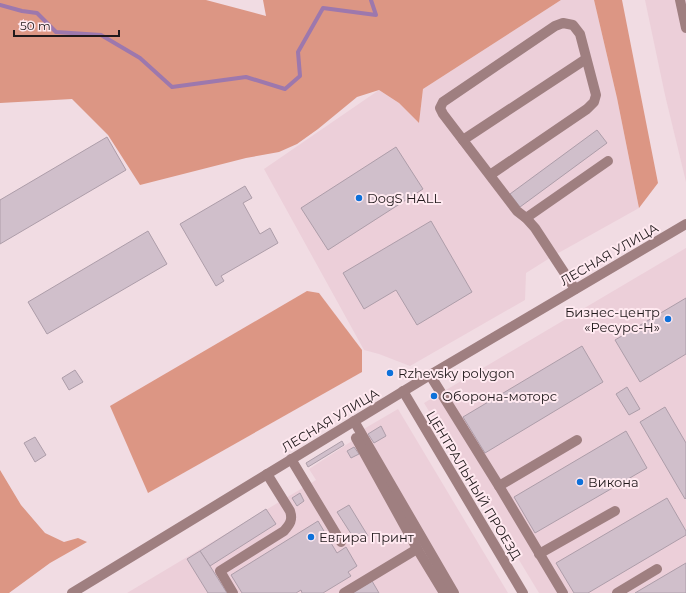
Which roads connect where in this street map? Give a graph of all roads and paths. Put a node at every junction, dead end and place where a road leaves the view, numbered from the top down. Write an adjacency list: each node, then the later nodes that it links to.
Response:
1 (680, 0): 2 (street)
2 (686, 28)
3 (586, 58): 4 (street); 4 (street); 6 (street)
4 (463, 140): 6 (street)
5 (608, 161): 7 (street)
6 (490, 175): 7 (street)
7 (526, 218): 9 (street)
8 (686, 224): 9 (street, ЛЕСНАЯ УЛИЦА)
9 (575, 289): 10 (street, ЛЕСНАЯ УЛИЦА)
10 (430, 375): 11 (street, ЛЕСНАЯ УЛИЦА); 16 (street)
11 (403, 391): 12 (street, ЛЕСНАЯ УЛИЦА); 27 (street, ЦЕНТРАЛЬНЫЙ ПРОЕЗД)
12 (351, 423): 14 (street, ЛЕСНАЯ УЛИЦА); 19 (street); 26 (street)
13 (576, 440): 16 (street)
14 (291, 459): 15 (street, ЛЕСНАЯ УЛИЦА); 18 (street)
15 (267, 474): 22 (street, ЛЕСНАЯ УЛИЦА); 23 (street)
16 (499, 486): 20 (street)
17 (615, 511): 20 (street)
18 (341, 542)
19 (417, 549): 24 (street); 25 (street)
20 (539, 554): 28 (street)
21 (657, 569): 29 (street)
22 (72, 593)
23 (233, 593)
24 (344, 593)
25 (444, 593)
26 (454, 593)
27 (523, 593)
28 (563, 593)
29 (617, 593)

